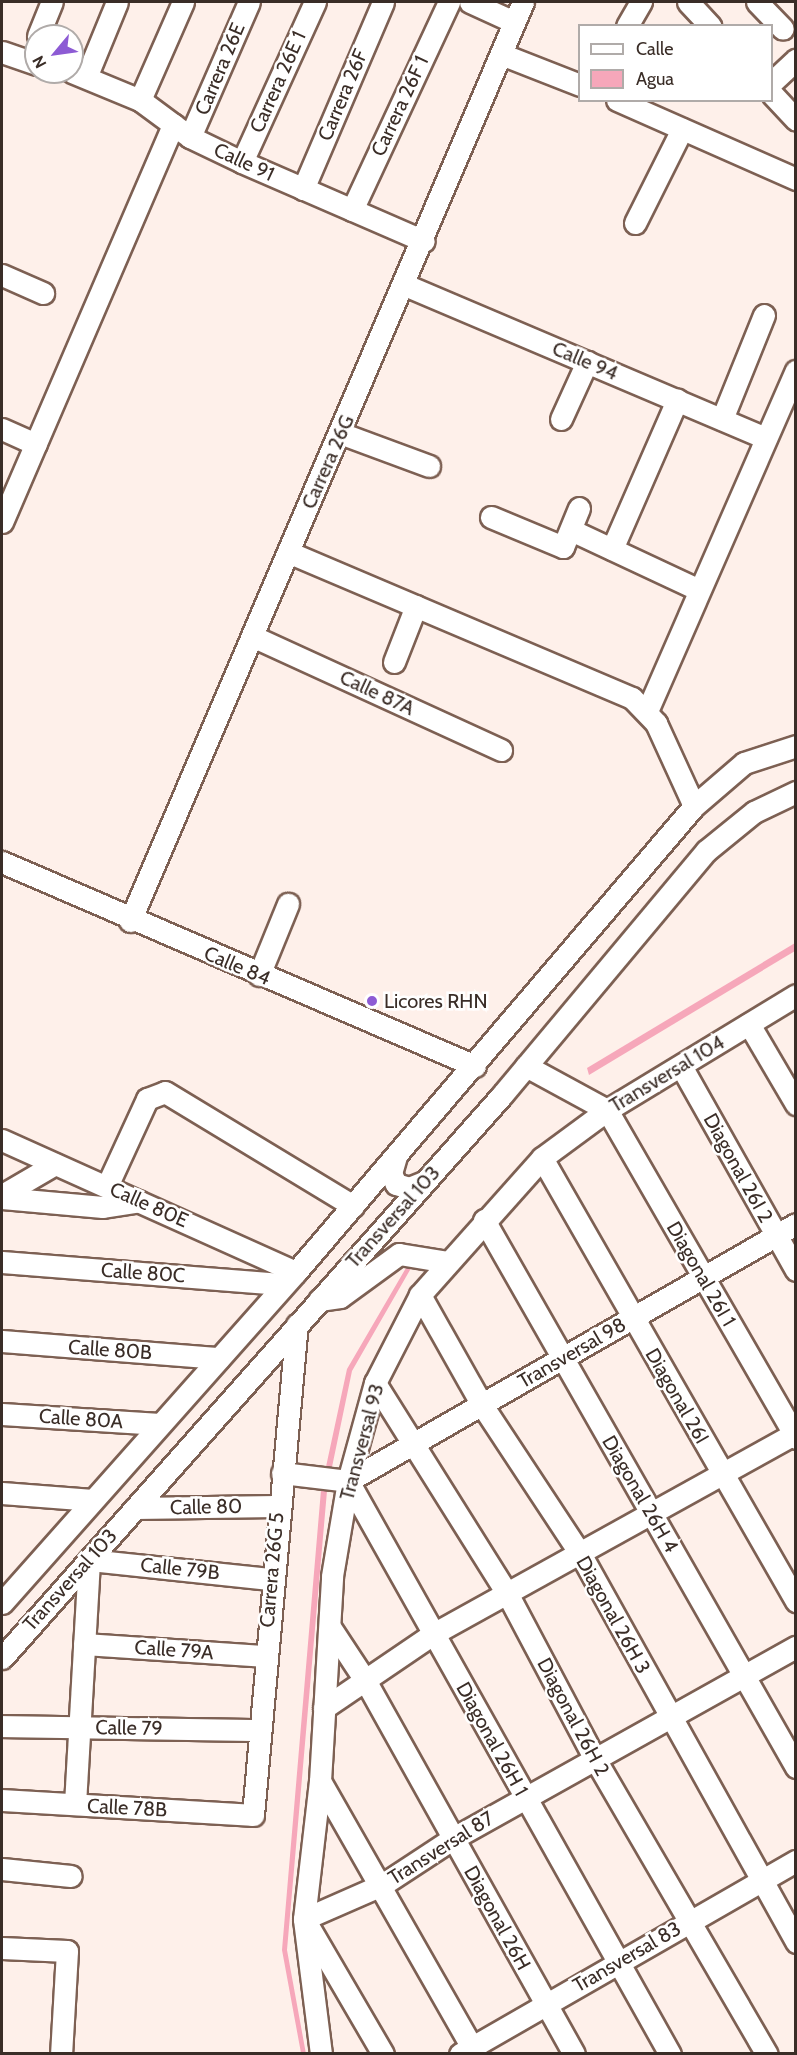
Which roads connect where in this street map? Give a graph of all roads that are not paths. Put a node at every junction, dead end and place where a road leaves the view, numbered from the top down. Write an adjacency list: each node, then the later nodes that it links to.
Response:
1 (52, 2): 14 (street)
2 (117, 2): 22 (street)
3 (183, 2): 27 (street)
4 (249, 2): 31 (street, Carrera 26E)
5 (315, 2): 32 (street, Carrera 26E 1)
6 (383, 2): 34 (street, Carrera 26F)
7 (449, 2): 35 (street, Carrera 26F 1)
8 (470, 2): 13 (street)
9 (523, 2): 13 (street, Carrera 26G)
10 (641, 2): 15 (street)
11 (688, 2): 16 (street)
12 (757, 2): 17 (street)
13 (514, 22): 19 (street, Carrera 26G)
14 (43, 24)
15 (628, 24)
16 (708, 24)
17 (783, 29)
18 (2, 52): 20 (street)
19 (501, 54): 25 (street); 37 (street, Carrera 26G)
20 (24, 60)
21 (795, 60): 24 (street)
22 (84, 64)
23 (84, 75): 27 (street, Calle 91)
24 (773, 80)
25 (578, 85)
26 (773, 96): 29 (street)
27 (140, 100): 31 (street, Calle 91)
28 (621, 102): 30 (street)
29 (795, 120)
30 (682, 129): 33 (street); 36 (street)
31 (182, 131): 32 (street, Calle 91); 50 (street, Carrera 26E)
32 (242, 162): 34 (street, Calle 91)
33 (795, 179)
34 (303, 189): 35 (street, Calle 91)
35 (352, 210): 37 (street, Calle 91)
36 (635, 223)
37 (424, 241): 39 (street, Carrera 26G)
38 (2, 275): 40 (street)
39 (405, 285): 42 (street, Calle 94); 48 (street, Carrera 26G)
40 (43, 293)
41 (764, 315): 46 (street)
42 (587, 362): 44 (street, Calle 94); 45 (street)
43 (795, 371): 49 (street)
44 (677, 400): 46 (street, Calle 94); 56 (street)
45 (561, 419)
46 (722, 419): 49 (street, Calle 94)
47 (2, 429): 50 (street)
48 (340, 433): 51 (street); 57 (street, Carrera 26G)
49 (765, 438): 58 (street)
50 (36, 444): 54 (street, Carrera 26E)
51 (429, 466)
52 (579, 508): 55 (street)
53 (490, 517): 55 (street)
54 (2, 522)
55 (571, 530): 56 (street)
56 (612, 549): 58 (street)
57 (288, 552): 59 (street); 60 (street, Carrera 26G)
58 (699, 590): 62 (street)
59 (416, 606): 61 (street); 62 (street)
60 (252, 636): 64 (street, Calle 87A); 69 (street, Carrera 26G)
61 (394, 662)
62 (648, 709): 66 (street)
63 (795, 746): 66 (street, Transversal 103)
64 (501, 750)
65 (795, 792): 74 (street, Transversal 103)
66 (694, 806): 73 (street, Transversal 103)
67 (2, 862): 69 (street, Calle 84)
68 (288, 904): 70 (street)
69 (130, 921): 70 (street, Calle 84)
70 (259, 975): 73 (street, Calle 84)
71 (795, 995): 72 (street, Transversal 104)
72 (749, 1023): 75 (street, Transversal 104); 76 (street)
73 (475, 1066): 79 (street, Transversal 103)
74 (526, 1066): 77 (street); 82 (street, Transversal 103)
75 (681, 1066): 77 (street, Transversal 104); 90 (street, Diagonal 26I 2)
76 (795, 1104)
77 (607, 1110): 80 (street, Transversal 104); 96 (street, Diagonal 26I 1)
78 (2, 1140): 81 (street, Calle 80E)
79 (396, 1156): 82 (street); 86 (street, Transversal 103)
80 (542, 1158): 87 (street, Transversal 93); 99 (street, Diagonal 26I)
81 (55, 1164): 83 (street, Calle 80E); 84 (street)
82 (424, 1182): 91 (street, Transversal 103)
83 (107, 1186): 85 (street, Calle 80E); 86 (street)
84 (2, 1197): 85 (street)
85 (139, 1201): 95 (street, Calle 80E)
86 (353, 1206): 89 (street, Transversal 103)
87 (484, 1220): 93 (street, Transversal 93); 103 (street, Diagonal 26H 4)
88 (795, 1224): 90 (street, Transversal 98)
89 (335, 1226): 91 (street); 95 (street, Transversal 103)
90 (777, 1236): 94 (street, Diagonal 26I 2); 96 (street, Transversal 98)
91 (363, 1251): 98 (street, Transversal 103)
92 (2, 1262): 95 (street, Calle 80C)
93 (448, 1262): 97 (street, Transversal 93); 98 (street)
94 (795, 1270)
95 (290, 1278): 102 (street, Transversal 103)
96 (704, 1278): 99 (street, Transversal 98); 108 (street, Diagonal 26I 1)
97 (420, 1295): 104 (street, Transversal 93); 105 (street, Diagonal 26H 3)
98 (320, 1300): 100 (street, Transversal 103)
99 (632, 1319): 103 (street, Transversal 98); 111 (street, Diagonal 26I)
100 (297, 1325): 110 (street, Carrera 26G 5); 116 (street, Transversal 103)
101 (2, 1341): 102 (street, Calle 80B)
102 (219, 1358): 107 (street, Transversal 103)
103 (562, 1359): 105 (street, Transversal 98); 117 (street, Diagonal 26H 4)
104 (375, 1383): 109 (street, Diagonal 26H 2); 112 (street, Transversal 93)
105 (482, 1405): 109 (street, Transversal 98); 118 (street, Diagonal 26H 3)
106 (2, 1414): 107 (street, Calle 80A)
107 (160, 1424): 114 (street, Transversal 103)
108 (795, 1435): 111 (street)
109 (412, 1445): 112 (street, Transversal 98); 121 (street, Diagonal 26H 2)
110 (282, 1473): 112 (street); 115 (street, Carrera 26G 5)
111 (723, 1474): 117 (street); 122 (street, Diagonal 26I)
112 (343, 1481): 124 (street, Transversal 93); 125 (street, Diagonal 26H 1)
113 (2, 1493): 114 (street)
114 (93, 1500): 123 (street, Transversal 103)
115 (277, 1506): 116 (street, Calle 80); 120 (street, Carrera 26G 5)
116 (135, 1508): 119 (street, Transversal 103)
117 (650, 1511): 118 (street); 130 (street, Diagonal 26H 4)
118 (581, 1556): 121 (street); 133 (street, Diagonal 26H 3)
119 (89, 1560): 120 (street, Calle 79B); 126 (street); 129 (street, Transversal 103)
120 (271, 1579): 128 (street, Carrera 26G 5)
121 (508, 1595): 125 (street); 137 (street, Diagonal 26H 2)
122 (795, 1601)
123 (2, 1603)
124 (330, 1627): 131 (street, Diagonal 26H); 132 (street, Transversal 93)
125 (433, 1634): 131 (street); 140 (street, Diagonal 26H 1)
126 (84, 1644): 128 (street, Calle 79A); 135 (street)
127 (795, 1647): 130 (street, Transversal 87)
128 (263, 1656): 136 (street, Carrera 26G 5)
129 (2, 1658)
130 (745, 1676): 133 (street, Transversal 87); 138 (street, Diagonal 26H 4)
131 (365, 1680): 132 (street); 144 (street, Diagonal 26H)
132 (324, 1708): 139 (street, Transversal 93)
133 (669, 1718): 137 (street, Transversal 87); 148 (street, Diagonal 26H 3)
134 (2, 1726): 135 (street, Calle 79)
135 (78, 1728): 136 (street, Calle 79); 142 (street)
136 (257, 1730): 143 (street, Carrera 26G 5)
137 (595, 1759): 140 (street, Transversal 87); 151 (street, Diagonal 26H 2)
138 (795, 1767)
139 (320, 1781): 149 (street); 150 (street, Transversal 93)
140 (525, 1797): 144 (street, Transversal 87); 154 (street, Diagonal 26H 1)
141 (2, 1800): 142 (street, Calle 78B)
142 (75, 1804): 143 (street, Calle 78B)
143 (253, 1815)
144 (452, 1839): 149 (street, Transversal 87); 155 (street, Diagonal 26H)
145 (795, 1861): 148 (street, Transversal 83)
146 (2, 1869): 147 (street)
147 (71, 1876)
148 (760, 1881): 151 (street, Transversal 83); 152 (street, Diagonal 26H 3)
149 (382, 1885): 150 (street, Transversal 87); 156 (street)
150 (304, 1919): 158 (street, Transversal 93); 159 (street)
151 (690, 1921): 154 (street, Transversal 83); 162 (street, Diagonal 26H 2)
152 (795, 1942)
153 (2, 1948): 157 (street)
154 (619, 1962): 155 (street, Transversal 83); 161 (street, Diagonal 26H 1)
155 (545, 2004): 156 (street, Transversal 83); 160 (street, Diagonal 26H)
156 (469, 2051)
157 (61, 2054)
158 (321, 2054)
159 (383, 2054)
160 (574, 2054)
161 (670, 2054)
162 (767, 2054)

